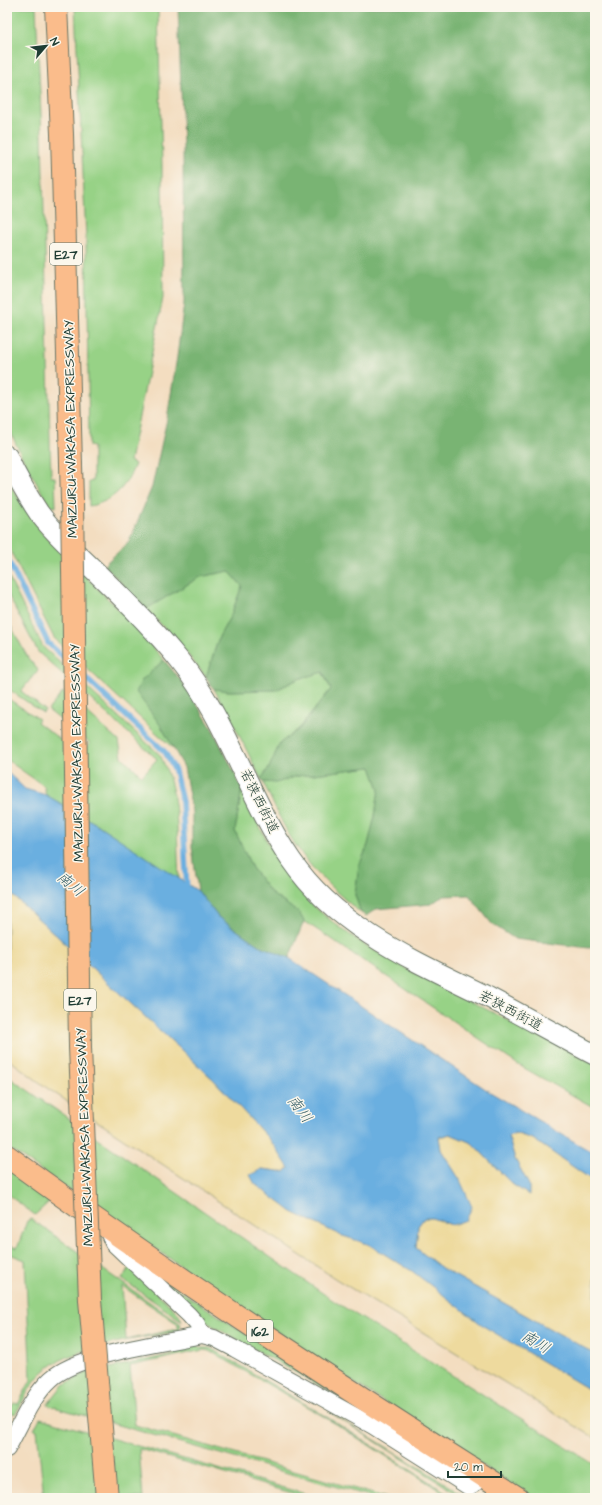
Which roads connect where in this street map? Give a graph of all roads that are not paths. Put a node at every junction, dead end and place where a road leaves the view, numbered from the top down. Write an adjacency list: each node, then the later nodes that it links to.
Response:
1 (56, 7): 9 (highway, MAIZURU-WAKASA EXPRESSWAY / E27, bridge)
2 (7, 456): 3 (street, 若狭西街道)
3 (595, 1055)
4 (7, 1156): 5 (highway, 162)
5 (105, 1228): 6 (street); 8 (highway, 162)
6 (202, 1335): 7 (street); 8 (street)
7 (7, 1449)
8 (484, 1477): 10 (highway, 162)
9 (107, 1498)
10 (518, 1498)

